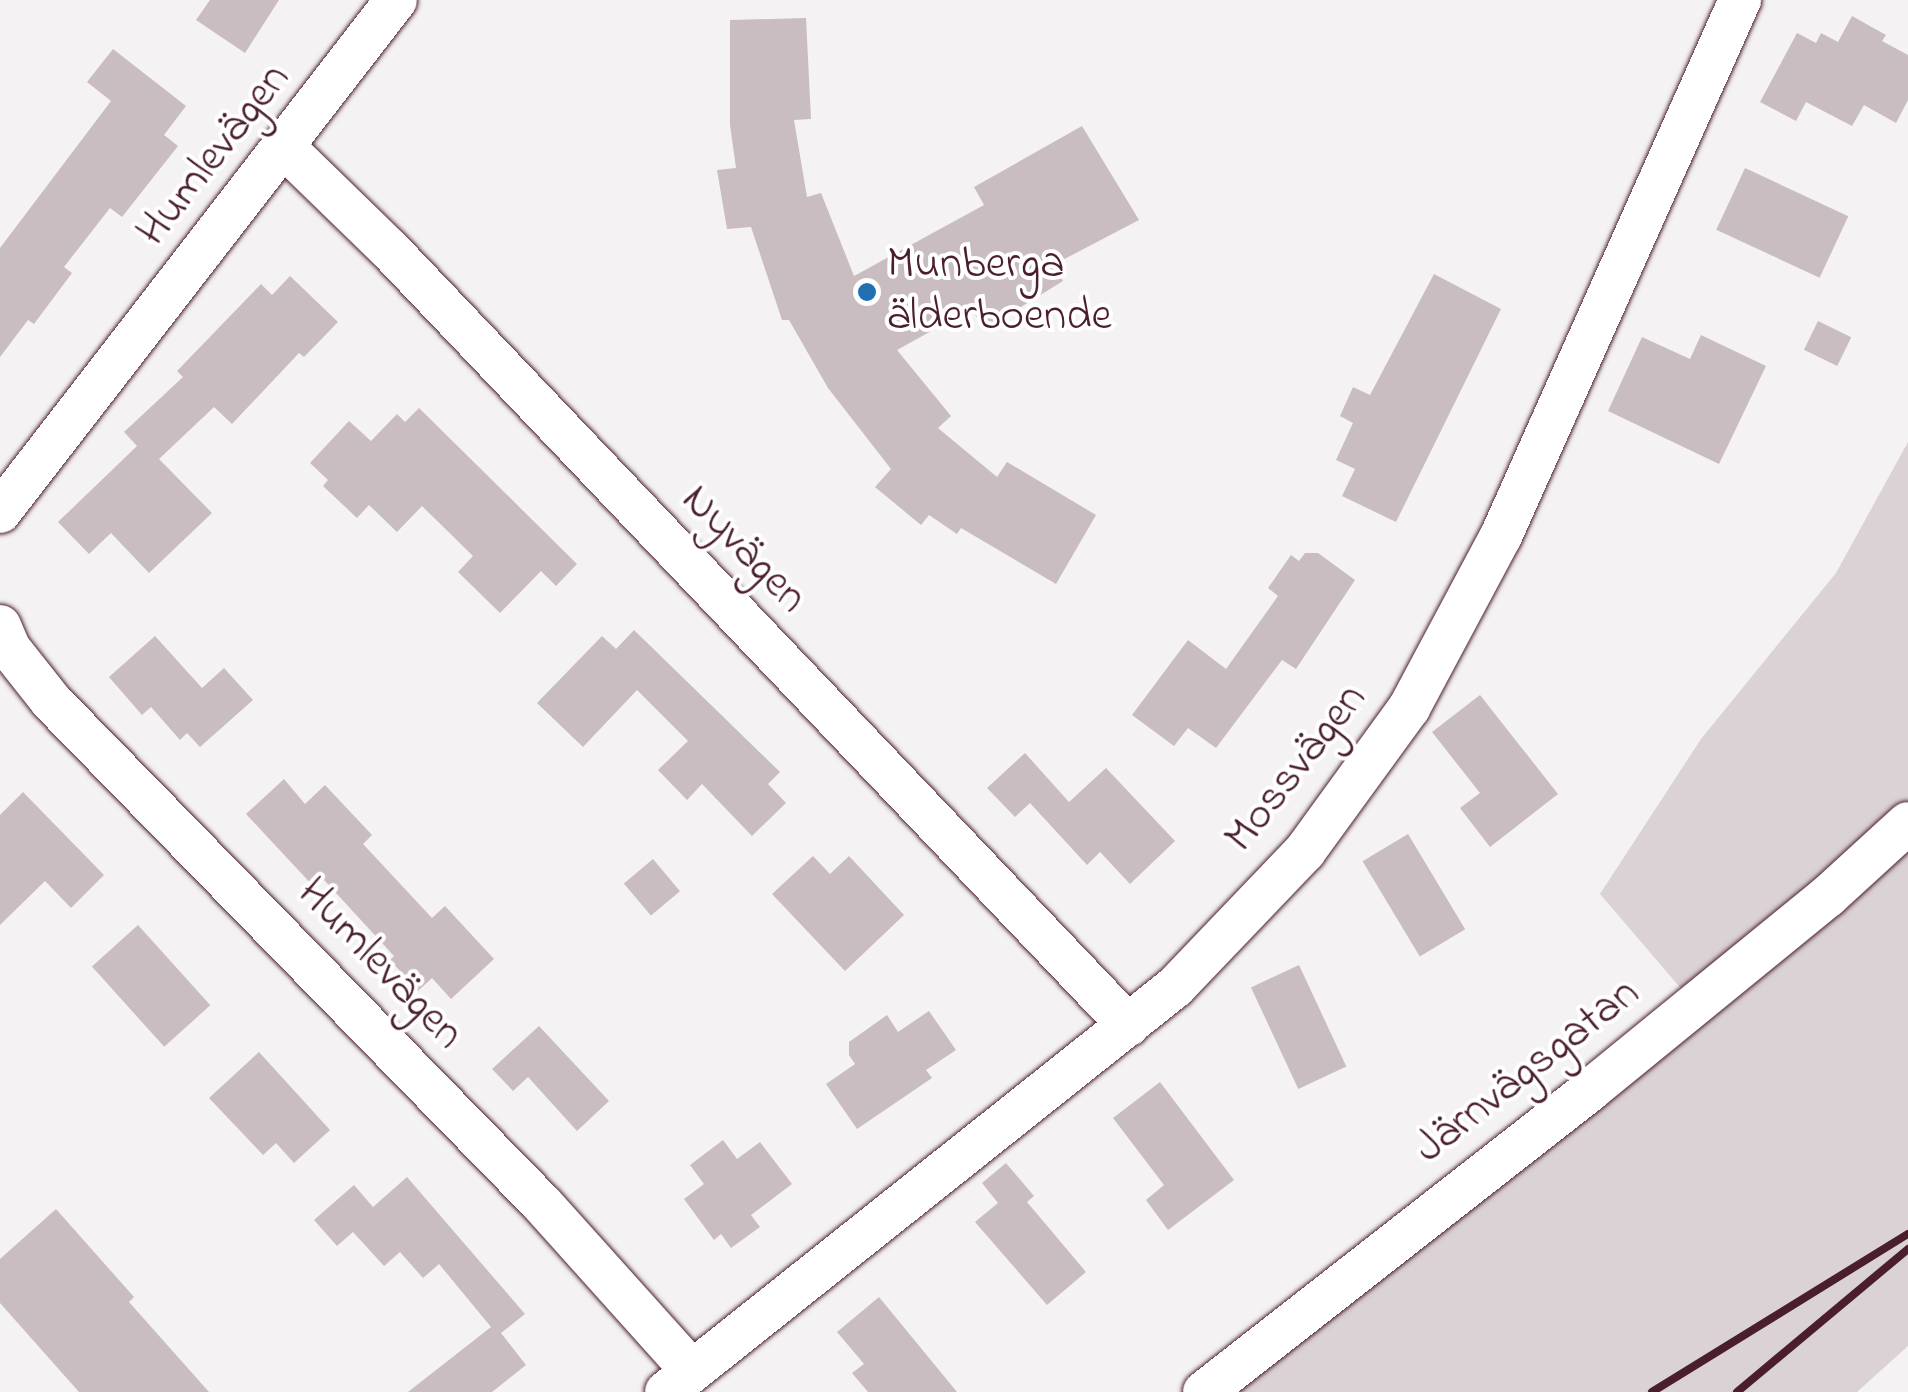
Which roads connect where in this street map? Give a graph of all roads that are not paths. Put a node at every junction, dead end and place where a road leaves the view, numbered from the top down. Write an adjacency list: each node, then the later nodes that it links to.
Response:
1 (396, 0): 3 (street, Humlevägen)
2 (1740, 0): 7 (street, Mossvägen)
3 (285, 148): 4 (street, Humlevägen); 7 (street, Nyvägen)
4 (0, 512)
5 (0, 626): 8 (street, Humlevägen)
6 (1908, 823): 9 (street, Järnvägsgatan)
7 (1128, 1025): 8 (street, Mossvägen)
8 (679, 1382)
9 (1204, 1392)

